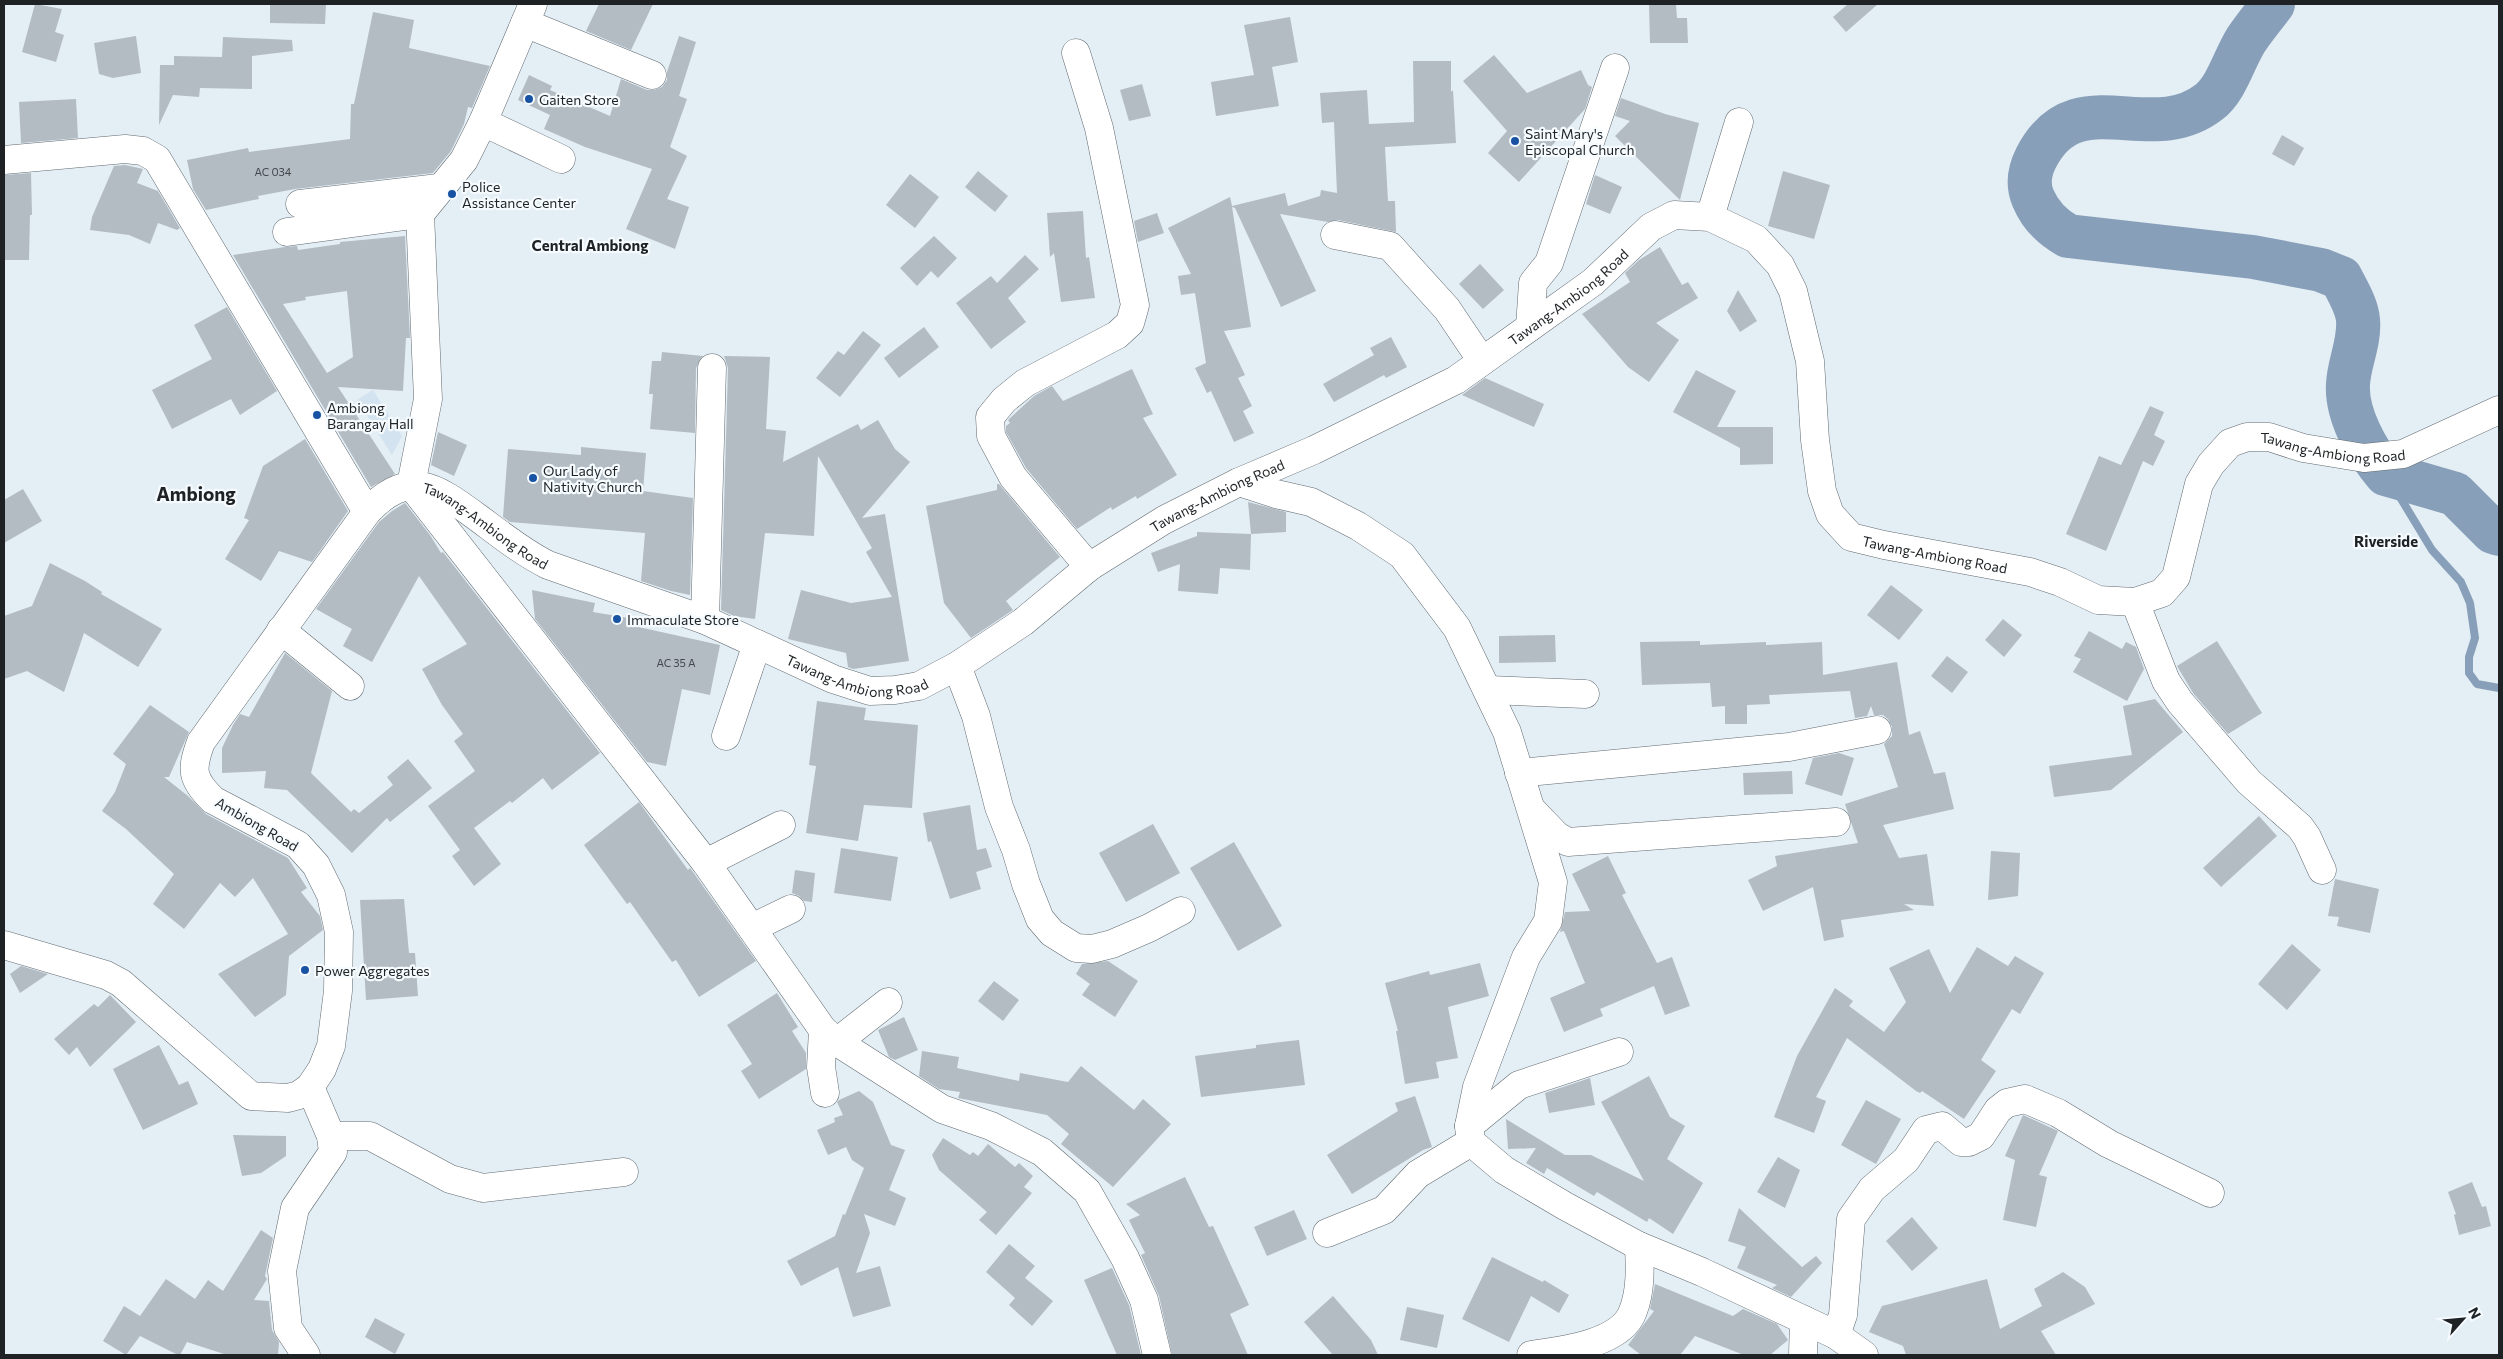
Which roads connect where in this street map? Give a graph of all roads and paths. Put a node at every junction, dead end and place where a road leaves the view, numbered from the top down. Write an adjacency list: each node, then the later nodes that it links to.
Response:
1 (529, 13): 4 (street); 5 (street)
2 (1076, 53): 22 (street)
3 (1615, 68): 15 (street)
4 (652, 75)
5 (483, 122): 7 (street); 9 (street)
6 (1739, 122): 12 (street)
7 (561, 159)
8 (4, 160): 21 (street)
9 (439, 188): 10 (street); 11 (street)
10 (300, 204)
11 (420, 214): 13 (street); 20 (street)
12 (1710, 217): 15 (street, Tawang-Ambiong Road); 23 (street, Tawang-Ambiong Road)
13 (287, 232)
14 (1335, 235): 16 (street)
15 (1530, 327): 16 (street, Tawang-Ambiong Road)
16 (1482, 361): 19 (street, Tawang-Ambiong Road)
17 (712, 368): 24 (street)
18 (2499, 410): 23 (street, Tawang-Ambiong Road)
19 (1240, 482): 22 (street, Tawang-Ambiong Road); 29 (street)
20 (411, 485): 21 (street, Ambiong Road); 24 (street, Tawang-Ambiong Road); 37 (street)
21 (367, 512): 25 (street, Ambiong Road)
22 (1089, 567): 27 (street, Tawang-Ambiong Road)
23 (2135, 602): 38 (street)
24 (706, 620): 26 (street, Tawang-Ambiong Road)
25 (281, 630): 28 (street); 46 (street, Ambiong Road)
26 (757, 644): 27 (street, Tawang-Ambiong Road); 32 (street)
27 (957, 666): 40 (street)
28 (350, 686)
29 (1489, 690): 30 (street); 33 (street)
30 (1585, 694)
31 (1877, 730): 33 (street)
32 (726, 736)
33 (1519, 773): 34 (street)
34 (1530, 808): 35 (street); 48 (street)
35 (1836, 822)
36 (781, 825): 37 (street)
37 (706, 863): 41 (street)
38 (2322, 870)
39 (791, 909): 41 (street)
40 (1182, 911)
41 (752, 928): 44 (street)
42 (4, 945): 46 (street)
43 (888, 1002): 44 (street)
44 (830, 1036): 47 (street); 57 (street)
45 (1619, 1052): 48 (street)
46 (310, 1087): 49 (street)
47 (825, 1093)
48 (1470, 1134): 52 (street); 53 (street)
49 (331, 1136): 50 (street); 56 (street)
50 (624, 1172)
51 (2210, 1193): 55 (street)
52 (1327, 1233)
53 (1639, 1246): 54 (street); 58 (street)
54 (1804, 1320): 55 (street); 59 (street)
55 (1836, 1335): 60 (street)
56 (306, 1355)
57 (1157, 1355)
58 (1531, 1355)
59 (1803, 1355)
60 (1864, 1355)

